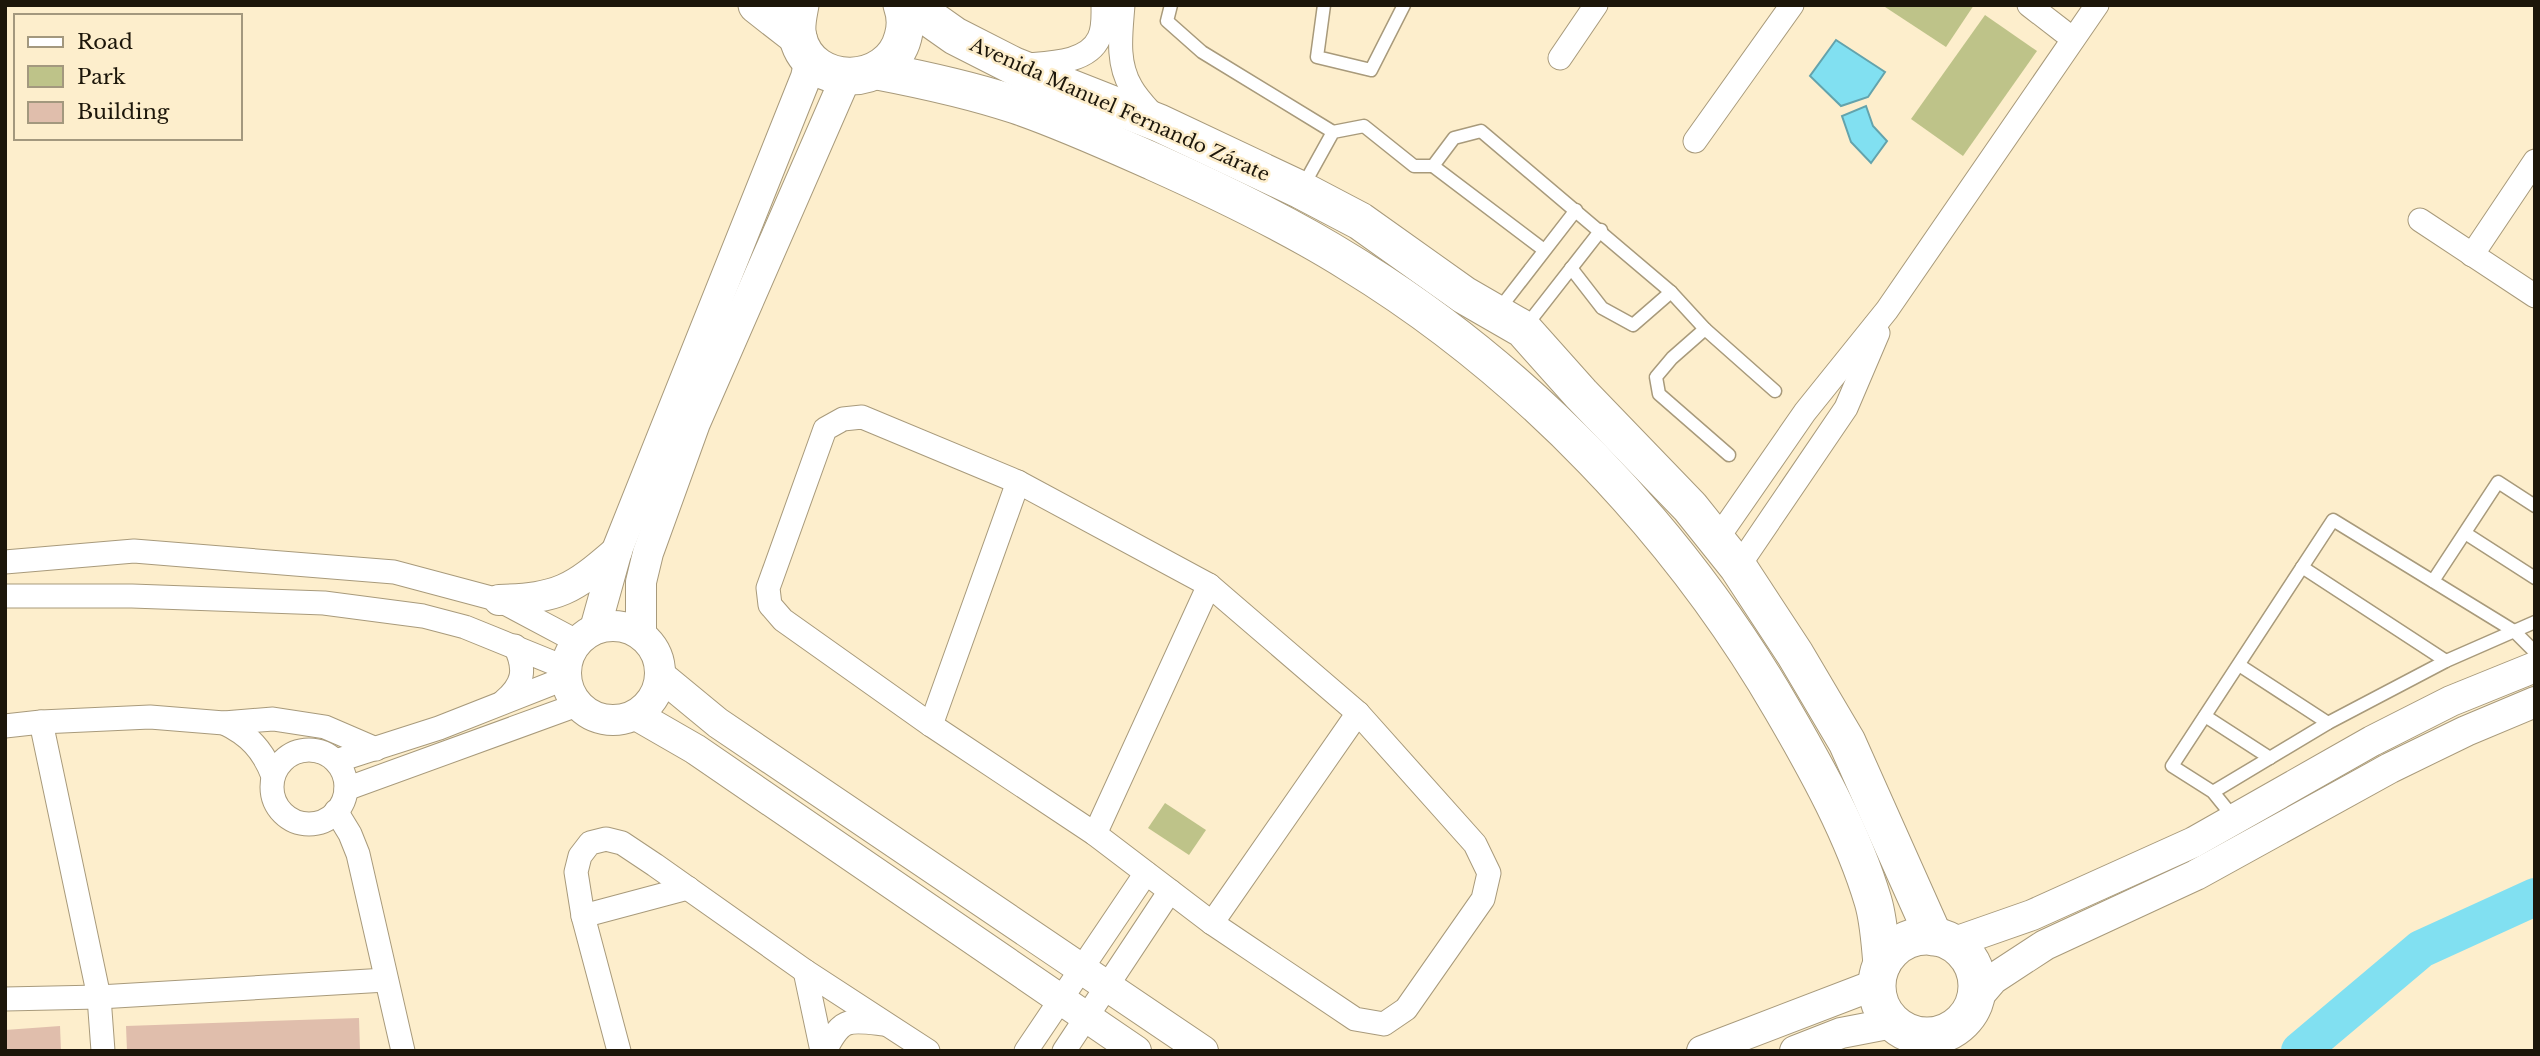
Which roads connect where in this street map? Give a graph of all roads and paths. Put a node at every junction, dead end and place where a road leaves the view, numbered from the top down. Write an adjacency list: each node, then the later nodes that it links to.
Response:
1 (757, 5): 13 (main road)
2 (902, 5): 18 (main road)
3 (911, 5): 17 (main road, Avenida Manuel Fernando Zárate)
4 (1103, 5): 15 (street)
5 (1124, 5): 15 (street)
6 (1171, 5): 20 (lane)
7 (1324, 5): 8 (lane)
8 (1404, 5)
9 (1596, 5): 16 (street)
10 (1792, 5): 21 (street)
11 (2029, 5): 14 (street)
12 (2097, 5): 14 (street)
13 (803, 34): 18 (main road, Avenida Manuel Fernando Zárate); 41 (street)
14 (2073, 39): 33 (street)
15 (1110, 41): 17 (street); 19 (street)
16 (1560, 58)
17 (1014, 66): 19 (main road, Avenida Manuel Fernando Zárate)
18 (862, 74): 52 (street); 90 (main road, Avenida Manuel Fernando Zárate)
19 (1159, 123): 24 (main road, Avenida Manuel Fernando Zárate)
20 (1333, 132): 23 (lane); 24 (lane)
21 (1695, 141)
22 (2535, 161): 29 (street)
23 (1433, 166): 25 (lane); 28 (lane)
24 (1301, 190): 34 (main road, Avenida Manuel Fernando Zárate)
25 (1576, 210): 27 (lane); 28 (lane)
26 (2420, 220): 29 (street)
27 (1601, 230): 30 (lane); 31 (lane)
28 (1544, 250): 34 (lane)
29 (2473, 255): 32 (street)
30 (1571, 268): 31 (lane); 34 (lane)
31 (1671, 292): 35 (lane)
32 (2535, 296)
33 (1887, 310): 42 (street); 42 (street)
34 (1510, 321): 42 (main road, Avenida Manuel Fernando Zárate)
35 (1705, 329): 36 (lane); 37 (lane)
36 (1775, 391)
37 (1729, 455)
38 (1018, 482): 47 (street); 70 (street); 70 (street)
39 (2535, 506): 40 (lane)
40 (2465, 533): 45 (lane); 46 (lane)
41 (617, 551): 49 (street); 56 (street)
42 (1727, 553): 87 (main road, Avenida Manuel Fernando Zárate)
43 (5, 562): 49 (street)
44 (2302, 567): 46 (lane); 55 (lane); 57 (lane)
45 (2535, 578)
46 (2433, 581): 51 (lane)
47 (1209, 585): 62 (street); 81 (street)
48 (5, 596): 53 (street)
49 (499, 600): 56 (street)
50 (2535, 622): 51 (lane)
51 (2514, 631): 54 (lane); 55 (lane)
52 (641, 634): 56 (street); 59 (street)
53 (515, 646): 56 (street); 61 (street)
54 (2535, 652)
55 (2446, 661): 69 (lane)
56 (576, 664): 61 (street); 63 (street); 72 (street)
57 (2238, 665): 64 (lane); 69 (lane)
58 (2535, 667): 80 (street)
59 (661, 676): 63 (street); 88 (street)
60 (2535, 702): 97 (street)
61 (502, 703): 65 (street)
62 (1358, 713): 86 (street); 86 (street)
63 (636, 715): 95 (street)
64 (2205, 716): 75 (lane); 78 (lane)
65 (466, 717): 72 (street); 73 (street)
66 (298, 721): 68 (street); 73 (street); 74 (street)
67 (41, 722): 68 (street); 71 (street); 93 (street)
68 (224, 723): 76 (street)
69 (2328, 723): 75 (lane)
70 (931, 725): 81 (street)
71 (5, 726)
72 (474, 742): 77 (street)
73 (376, 748): 74 (street)
74 (328, 756): 76 (street); 77 (street)
75 (2270, 758): 78 (lane)
76 (273, 776): 79 (street)
77 (346, 789): 79 (street)
78 (2213, 792): 80 (lane)
79 (336, 811): 91 (street)
80 (2235, 818): 87 (street)
81 (1095, 834): 82 (street)
82 (1146, 873): 84 (street); 88 (street)
83 (688, 888): 85 (street); 85 (street); 89 (street)
84 (1170, 891): 86 (street); 92 (street)
85 (583, 916): 102 (street)
86 (1212, 923)
87 (1943, 940): 90 (main road); 97 (main road)
88 (1081, 969): 92 (street); 95 (street)
89 (805, 971): 98 (street); 103 (street)
90 (1880, 974): 99 (main road); 109 (street)
91 (386, 980): 93 (street); 101 (street)
92 (1107, 987): 96 (street); 108 (street)
93 (99, 997): 94 (street); 100 (street)
94 (5, 999)
95 (1059, 1000): 96 (street); 105 (street)
96 (1086, 1018): 106 (street); 107 (street)
97 (1968, 1023): 99 (main road)
98 (887, 1024): 103 (street); 104 (street)
99 (1907, 1036): 110 (street)
100 (103, 1051)
101 (403, 1051)
102 (618, 1051)
103 (824, 1051)
104 (928, 1051)
105 (1026, 1051)
106 (1064, 1051)
107 (1136, 1051)
108 (1203, 1051)
109 (1702, 1051)
110 (1795, 1051)

